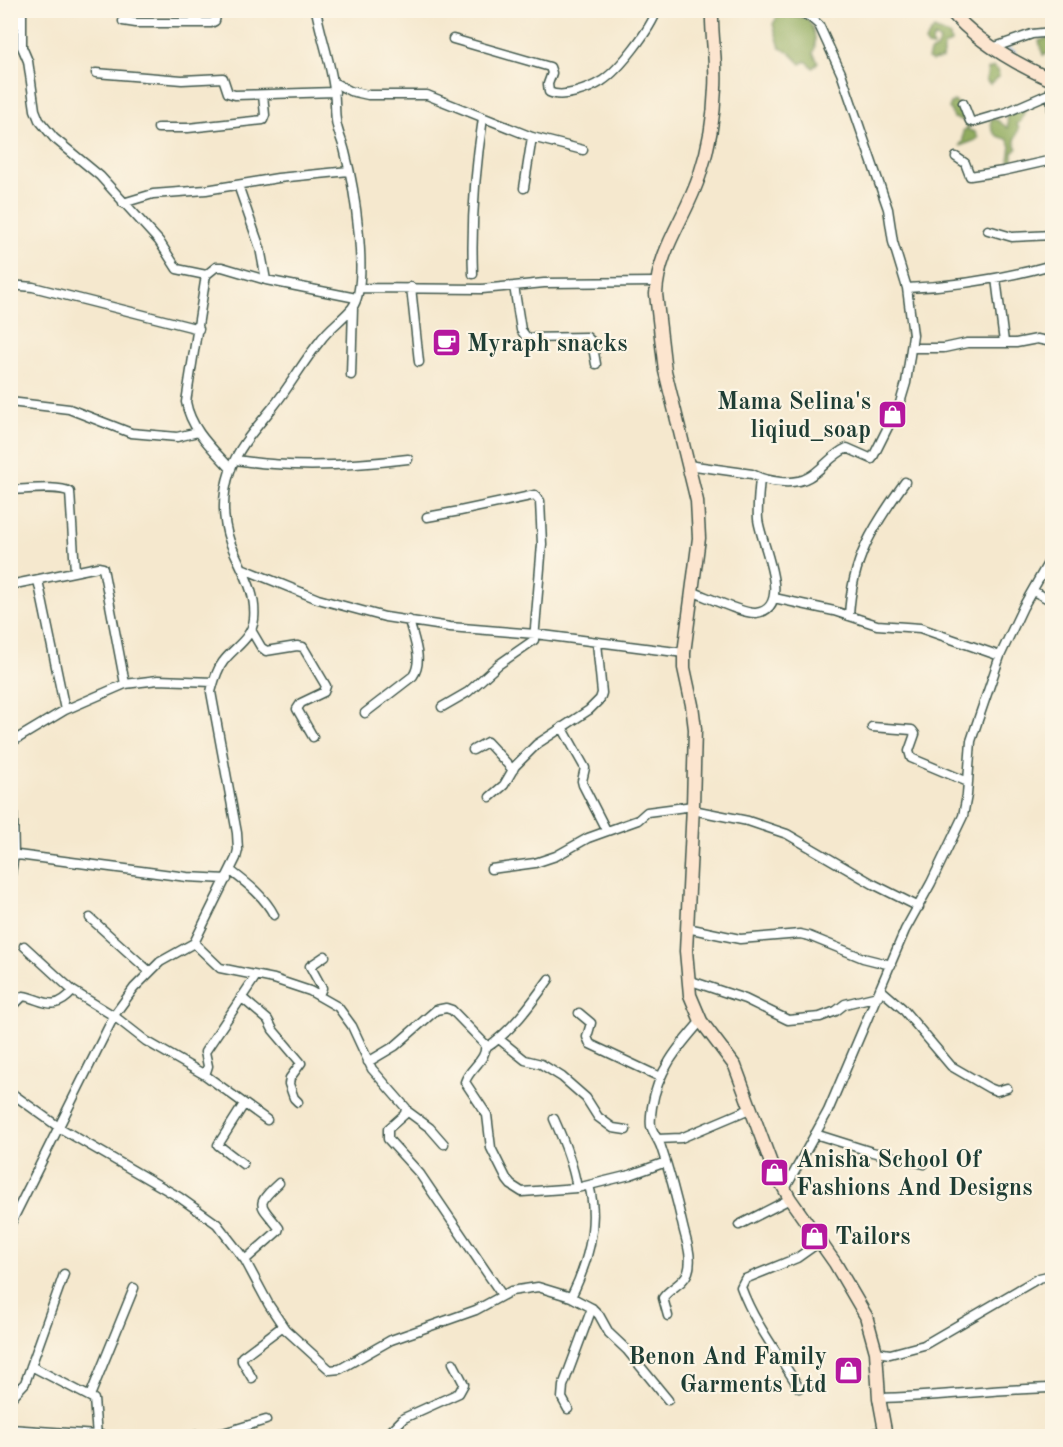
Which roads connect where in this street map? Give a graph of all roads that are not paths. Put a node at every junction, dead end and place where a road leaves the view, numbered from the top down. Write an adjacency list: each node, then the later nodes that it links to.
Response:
1 (22, 10): 28 (street)
2 (217, 10): 8 (street)
3 (316, 10): 13 (street)
4 (657, 10): 10 (street)
5 (712, 10): 36 (street)
6 (796, 10): 41 (street)
7 (950, 10): 11 (street)
8 (123, 21)
9 (1053, 32): 11 (street)
10 (453, 39)
11 (995, 47): 14 (street)
12 (96, 73): 16 (street)
13 (333, 82): 15 (street); 19 (street)
14 (1051, 84): 17 (street); 18 (street)
15 (335, 92): 16 (street); 25 (street)
16 (262, 95): 20 (street)
17 (963, 104)
18 (1053, 110)
19 (483, 118): 21 (street); 32 (street)
20 (158, 128)
21 (532, 137): 22 (street); 27 (street)
22 (583, 150)
23 (956, 157): 24 (street)
24 (1053, 160)
25 (349, 171): 26 (street); 40 (street)
26 (238, 185): 28 (street); 35 (street)
27 (524, 188)
28 (123, 202): 33 (street)
29 (988, 230): 30 (street)
30 (1053, 235)
31 (1053, 265): 34 (street)
32 (473, 274)
33 (206, 275): 35 (street); 44 (street)
34 (996, 278): 41 (street); 45 (street)
35 (266, 280): 42 (street)
36 (657, 282): 38 (street); 55 (street)
37 (10, 285): 44 (street)
38 (513, 286): 39 (street); 49 (street)
39 (411, 287): 40 (street); 48 (street)
40 (360, 288): 42 (street)
41 (907, 288): 47 (street)
42 (356, 298): 43 (street)
43 (353, 307): 50 (street); 54 (street)
44 (199, 329): 52 (street)
45 (1004, 342): 46 (street); 47 (street)
46 (1053, 342)
47 (912, 348): 57 (street)
48 (419, 362)
49 (596, 364)
50 (351, 375)
51 (10, 402): 52 (street)
52 (198, 432): 56 (street)
53 (408, 459): 54 (street)
54 (236, 460): 56 (street)
55 (688, 465): 57 (street); 66 (street)
56 (231, 469): 62 (street)
57 (760, 478): 68 (street)
58 (905, 482): 70 (street)
59 (10, 490): 63 (street)
60 (426, 517): 73 (street)
61 (1053, 556): 67 (street)
62 (244, 570): 71 (street); 72 (street)
63 (75, 571): 64 (street); 78 (street)
64 (38, 580): 65 (street); 80 (street)
65 (10, 585)
66 (691, 591): 68 (street); 75 (street)
67 (1033, 591): 69 (street); 76 (street)
68 (774, 598): 70 (street)
69 (1053, 601)
70 (849, 616): 76 (street)
71 (409, 620): 73 (street); 81 (street)
72 (251, 630): 77 (street); 84 (street)
73 (535, 634): 74 (street); 79 (street)
74 (597, 643): 75 (street); 82 (street)
75 (684, 653): 91 (street)
76 (1000, 656): 89 (street)
77 (213, 682): 78 (street); 95 (street)
78 (126, 684): 80 (street)
79 (442, 707)
80 (65, 710): 85 (street)
81 (365, 713)
82 (561, 727): 87 (street); 92 (street)
83 (872, 727): 89 (street)
84 (313, 737)
85 (10, 743)
86 (474, 750): 87 (street)
87 (513, 770): 90 (street)
88 (12, 772): 93 (street)
89 (968, 782): 97 (street)
90 (490, 797)
91 (693, 808): 92 (street); 97 (street); 100 (street)
92 (606, 830): 94 (street)
93 (12, 854): 95 (street); 96 (street)
94 (491, 869)
95 (229, 875): 98 (street); 101 (street)
96 (10, 879)
97 (919, 907): 104 (street)
98 (274, 915)
99 (90, 918): 105 (street)
100 (687, 928): 104 (street); 108 (street)
101 (194, 943): 105 (street); 106 (street)
102 (24, 946): 109 (street)
103 (325, 956): 111 (street)
104 (891, 965): 110 (street)
105 (150, 972): 115 (street)
106 (256, 976): 111 (street); 112 (street)
107 (549, 979): 117 (street)
108 (688, 980): 110 (street); 116 (street)
109 (73, 991): 113 (street); 115 (street)
110 (879, 993): 122 (street); 132 (street)
111 (320, 995): 119 (street)
112 (240, 997): 120 (street); 124 (street)
113 (10, 1010)
114 (579, 1013): 121 (street)
115 (114, 1016): 120 (street); 130 (street)
116 (701, 1021): 121 (street); 126 (street)
117 (499, 1039): 118 (street); 131 (street)
118 (486, 1048): 119 (street); 140 (street)
119 (368, 1062): 127 (street)
120 (205, 1075): 125 (street)
121 (660, 1077): 133 (street)
122 (1007, 1088)
123 (10, 1092): 130 (street)
124 (298, 1102)
125 (244, 1104): 129 (street); 136 (street)
126 (752, 1108): 133 (street); 141 (street)
127 (407, 1111): 134 (street); 149 (street)
128 (554, 1119): 140 (street)
129 (267, 1120)
130 (60, 1128): 142 (street); 145 (street)
131 (626, 1130)
132 (815, 1134): 137 (street); 141 (street)
133 (657, 1139): 135 (street)
134 (444, 1144)
135 (666, 1162): 139 (street); 152 (street)
136 (243, 1164)
137 (924, 1164)
138 (279, 1183): 145 (street)
139 (589, 1185): 140 (street); 150 (street)
140 (577, 1188)
141 (788, 1194): 143 (street); 144 (street)
142 (10, 1225)
143 (739, 1225)
144 (821, 1241): 154 (street); 158 (street)
145 (245, 1260): 153 (street)
146 (64, 1274): 156 (street)
147 (1053, 1275): 154 (street)
148 (134, 1288): 160 (street)
149 (502, 1295): 150 (street); 153 (street)
150 (571, 1297): 151 (street)
151 (592, 1308): 163 (street); 164 (street)
152 (668, 1316)
153 (283, 1326): 157 (street)
154 (876, 1352): 161 (street)
155 (453, 1363): 174 (street)
156 (31, 1366): 160 (street); 162 (street)
157 (252, 1378)
158 (799, 1388)
159 (1053, 1388): 161 (street)
160 (90, 1396): 169 (street)
161 (879, 1398): 167 (street)
162 (10, 1399)
163 (668, 1400)
164 (568, 1409)
165 (266, 1420): 173 (street)
166 (10, 1429): 168 (street)
167 (885, 1434): 175 (street)
168 (46, 1435): 169 (street)
169 (97, 1436): 170 (street)
170 (111, 1437)
171 (147, 1437): 172 (street)
172 (179, 1437)
173 (187, 1437)
174 (386, 1437)
175 (860, 1437)

